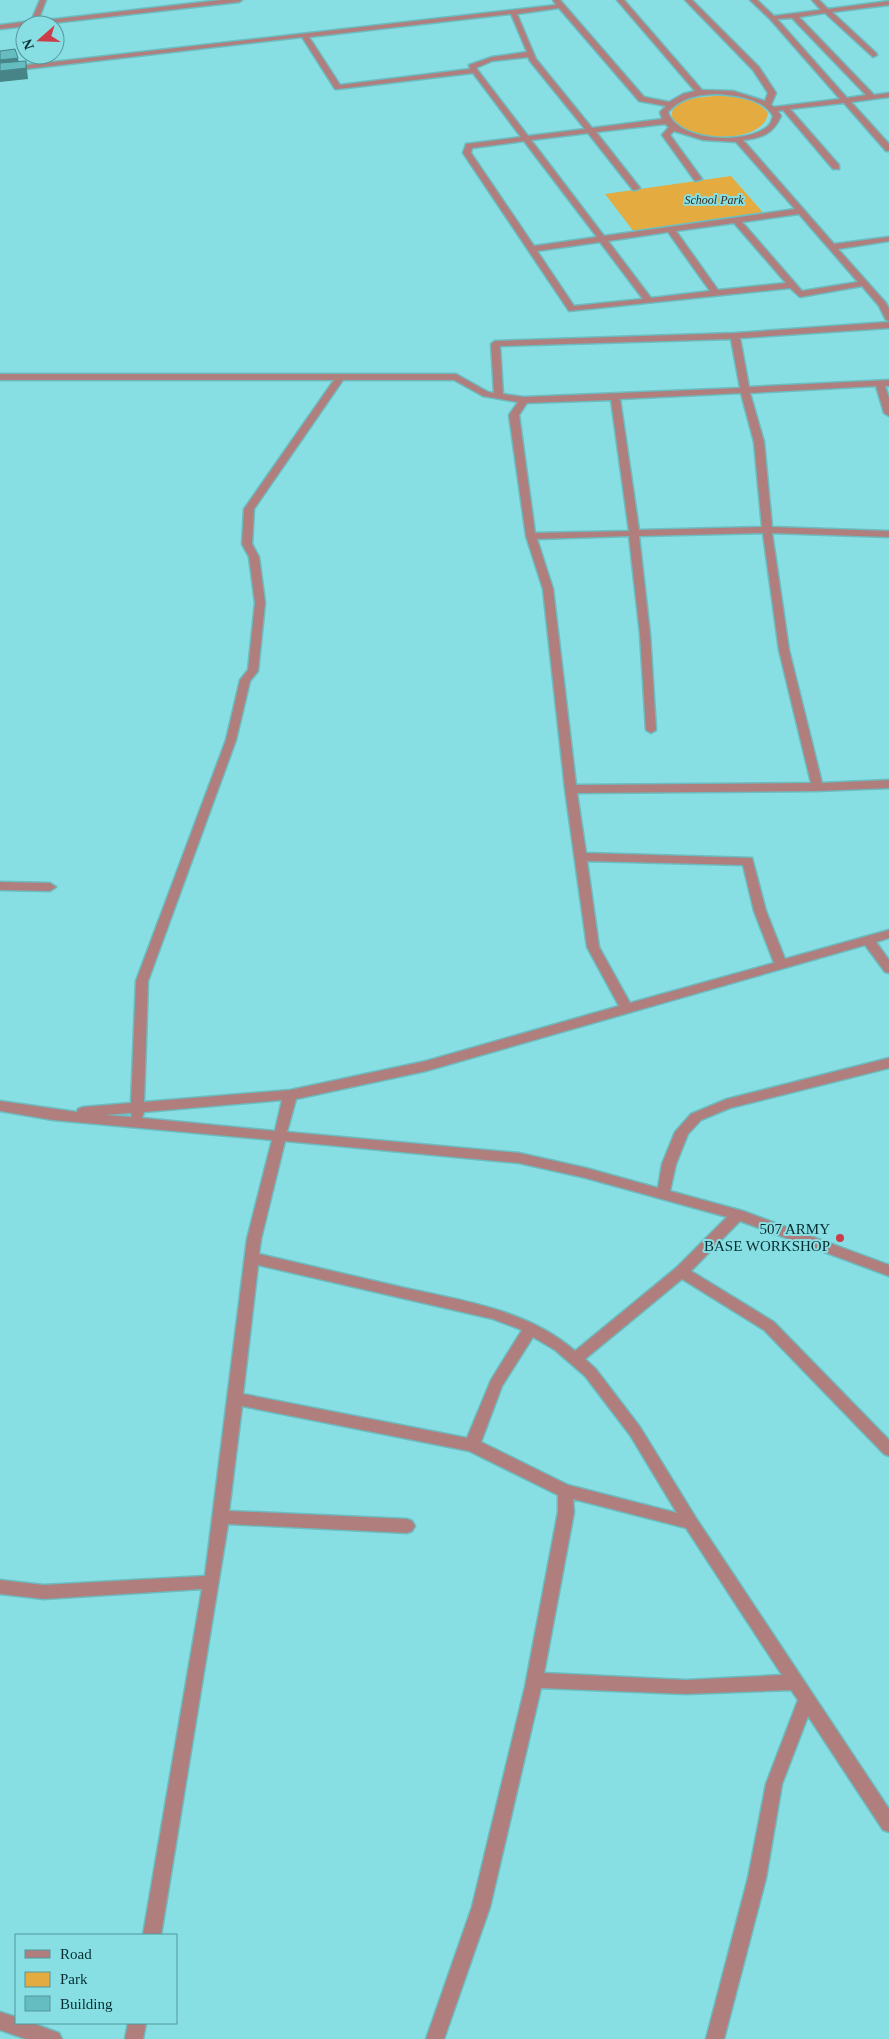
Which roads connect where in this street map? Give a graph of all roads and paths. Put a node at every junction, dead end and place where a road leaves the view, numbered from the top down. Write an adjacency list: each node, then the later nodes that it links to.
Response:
1 (43, 0): 11 (street)
2 (239, 0): 14 (street)
3 (620, 0): 22 (street)
4 (688, 0): 27 (street)
5 (753, 0): 13 (street)
6 (815, 0): 9 (street)
7 (883, 2): 9 (street)
8 (558, 3): 10 (street); 26 (street)
9 (826, 11): 12 (street); 19 (street)
10 (513, 12): 17 (street); 18 (street)
11 (37, 15)
12 (793, 15): 13 (street); 24 (street)
13 (772, 18): 25 (street)
14 (65, 20)
15 (15, 25): 16 (street)
16 (0, 27)
17 (304, 35): 20 (street); 21 (street)
18 (532, 54): 21 (street); 30 (street)
19 (873, 55)
20 (0, 70)
21 (475, 71): 31 (street)
22 (701, 93): 26 (street); 27 (street)
23 (889, 95): 24 (street)
24 (872, 97): 25 (street)
25 (844, 100): 28 (street); 33 (street)
26 (669, 104): 29 (street)
27 (770, 106): 28 (street); 32 (street)
28 (784, 107): 34 (street)
29 (670, 124): 30 (street); 32 (street); 35 (street)
30 (591, 131): 31 (street); 36 (street)
31 (526, 139): 40 (street); 43 (street)
32 (738, 139): 37 (street)
33 (889, 149)
34 (836, 167)
35 (698, 179)
36 (636, 188)
37 (801, 211): 38 (street); 42 (street)
38 (736, 220): 39 (street); 45 (street)
39 (671, 230): 40 (street); 46 (street)
40 (602, 239): 43 (street); 47 (street)
41 (889, 239): 42 (street)
42 (832, 247): 44 (street)
43 (532, 248): 47 (street)
44 (864, 283): 45 (street); 48 (street)
45 (791, 285): 46 (street)
46 (716, 293): 47 (street)
47 (648, 300)
48 (889, 318)
49 (889, 325): 50 (street)
50 (735, 336): 54 (street); 55 (street)
51 (0, 377): 52 (street)
52 (340, 377): 55 (street); 78 (street)
53 (884, 383): 54 (street); 58 (street)
54 (745, 390): 56 (street); 59 (street)
55 (499, 396): 57 (street)
56 (615, 397): 57 (street); 60 (street)
57 (524, 400): 62 (street)
58 (889, 413)
59 (767, 530): 60 (street); 61 (street); 65 (street)
60 (634, 533): 62 (street); 63 (street)
61 (889, 534)
62 (531, 536): 66 (street)
63 (651, 730)
64 (889, 784): 65 (street)
65 (817, 788): 66 (street)
66 (571, 789): 67 (street)
67 (580, 857): 72 (street); 74 (street)
68 (0, 886): 69 (street)
69 (50, 887)
70 (889, 934): 71 (street)
71 (868, 940): 72 (street); 73 (street)
72 (781, 965): 74 (street)
73 (889, 970)
74 (627, 1009): 76 (street)
75 (889, 1062): 82 (street)
76 (290, 1096): 78 (street); 81 (street)
77 (0, 1106): 79 (street)
78 (136, 1107): 79 (street); 80 (street)
79 (53, 1115): 80 (street)
80 (137, 1123): 81 (street)
81 (279, 1136): 82 (street); 84 (street)
82 (663, 1194): 83 (street)
83 (738, 1215): 85 (street); 86 (street)
84 (252, 1258): 87 (street); 89 (street)
85 (888, 1268)
86 (681, 1272): 88 (street); 91 (street)
87 (530, 1328): 88 (street); 90 (street)
88 (575, 1359): 94 (street)
89 (235, 1399): 90 (street); 93 (street)
90 (472, 1445): 92 (street)
91 (889, 1450)
92 (565, 1491): 94 (street); 98 (street)
93 (222, 1517): 95 (street); 96 (street)
94 (691, 1523): 99 (street)
95 (407, 1526)
96 (212, 1582): 97 (street); 102 (street)
97 (0, 1587)
98 (534, 1680): 99 (street); 107 (street)
99 (795, 1682): 100 (street)
100 (806, 1701): 101 (street); 108 (street)
101 (889, 1824)
102 (152, 1934)
103 (0, 2021): 105 (street)
104 (137, 2024): 106 (street)
105 (53, 2039)
106 (134, 2039)
107 (435, 2039)
108 (715, 2039)

